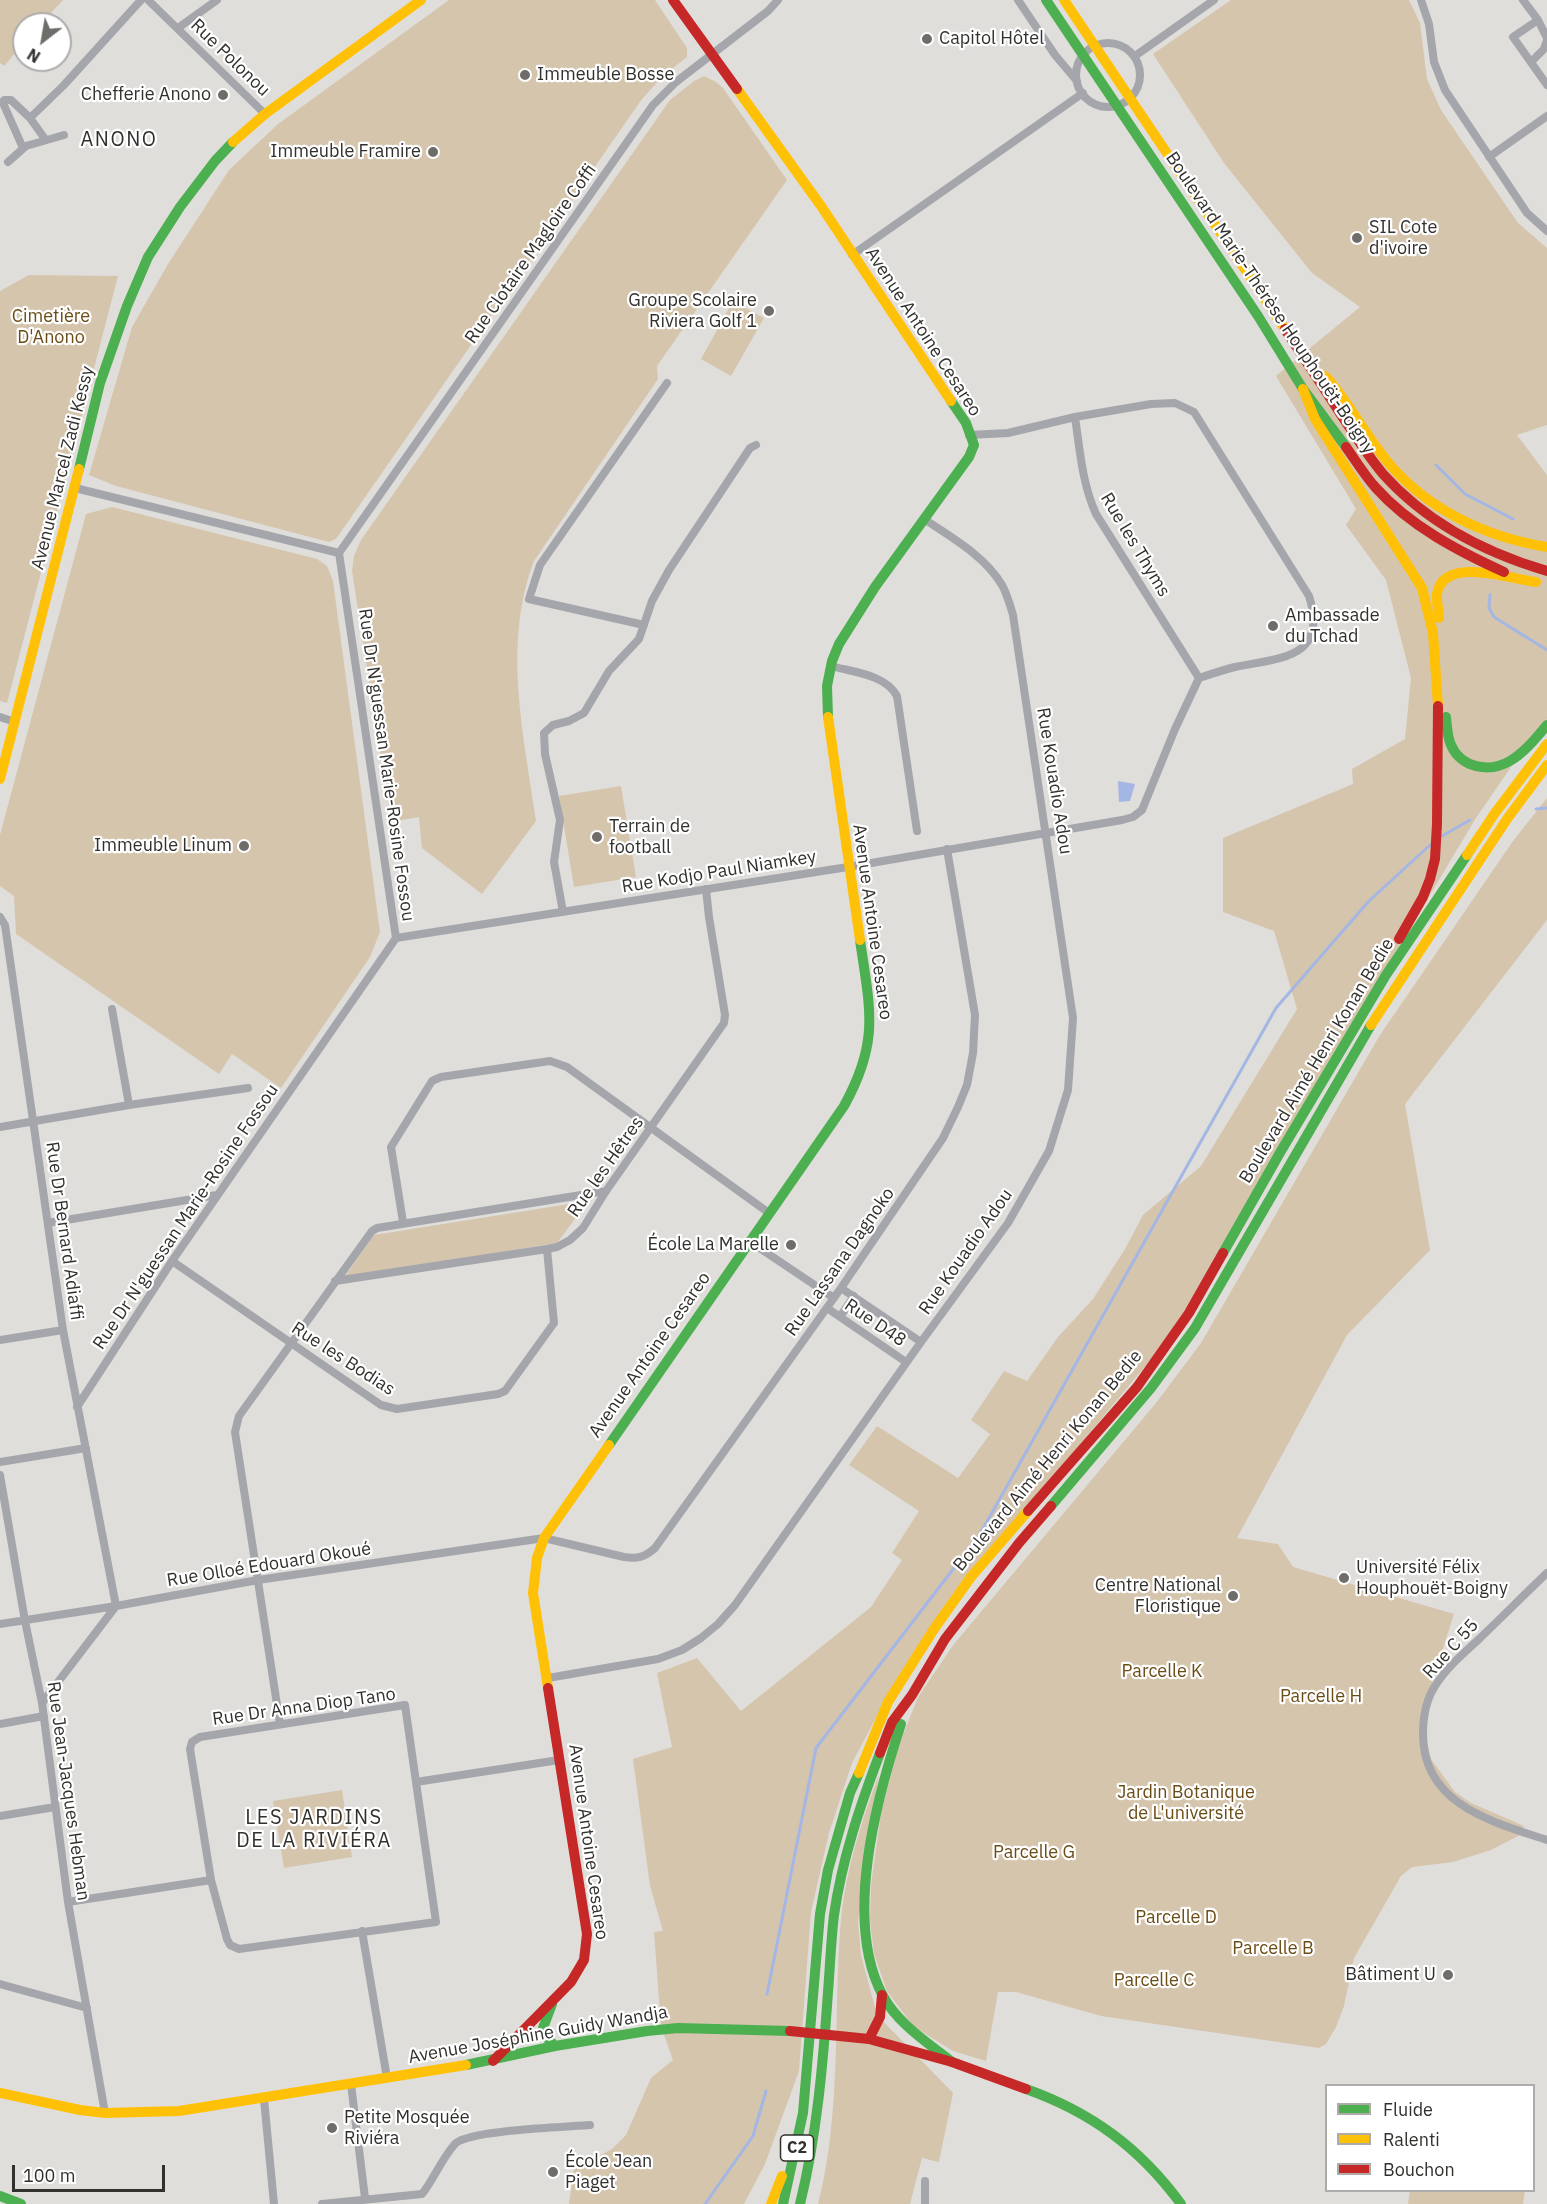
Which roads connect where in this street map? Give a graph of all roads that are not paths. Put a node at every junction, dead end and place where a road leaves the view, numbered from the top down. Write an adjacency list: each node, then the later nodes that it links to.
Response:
1 (141, 0): 28 (street)
2 (148, 0): 14 (street, Rue Polonou)
3 (217, 0): 14 (street)
4 (673, 0): 17 (main road, Avenue Antoine Cesareo)
5 (778, 0): 17 (street, Rue Clotaire Magloire Coffi)
6 (1018, 0): 21 (street)
7 (1046, 0): 18 (main road, Boulevard Marie-Thérèse Houphouët-Boigny)
8 (1064, 0): 16 (main road, Boulevard Marie-Thérèse Houphouët-Boigny)
9 (1214, 0): 19 (street)
10 (1421, 0): 32 (street)
11 (1523, 0): 13 (street)
12 (415, 1): 26 (main road, Avenue Marcel Zadi Kessy)
13 (1538, 20): 15 (street); 20 (street)
14 (178, 28): 26 (street, Rue Polonou)
15 (1547, 39): 20 (street)
16 (1096, 45): 18 (street); 19 (street); 24 (main road, Boulevard Marie-Thérèse Houphouët-Boigny)
17 (711, 54): 35 (main road, Avenue Antoine Cesareo); 45 (street, Rue Clotaire Magloire Coffi)
18 (1083, 55): 21 (street); 25 (main road, Boulevard Marie-Thérèse Houphouët-Boigny)
19 (1135, 56): 24 (street)
20 (1531, 62): 22 (street)
21 (1077, 81): 23 (street)
22 (1547, 84)
23 (1083, 93): 25 (street); 35 (street)
24 (1131, 98): 25 (street); 36 (main road, Boulevard Marie-Thérèse Houphouët-Boigny)
25 (1117, 106): 38 (main road, Boulevard Marie-Thérèse Houphouët-Boigny)
26 (265, 114): 42 (main road, Avenue Marcel Zadi Kessy)
27 (1547, 116): 32 (street)
28 (30, 118): 30 (street); 31 (street)
29 (64, 135): 30 (street)
30 (45, 139): 31 (street)
31 (23, 148): 33 (street)
32 (1489, 157): 34 (street)
33 (8, 162)
34 (1547, 231)
35 (852, 255): 40 (main road, Avenue Antoine Cesareo)
36 (1313, 371): 44 (main road); 46 (main road, Boulevard Marie-Thérèse Houphouët-Boigny)
37 (667, 383): 48 (street)
38 (1303, 389): 47 (main road, Boulevard Marie-Thérèse Houphouët-Boigny); 65 (main road)
39 (1075, 417): 40 (street); 50 (street, Rue les Thyms); 50 (street)
40 (969, 435): 43 (main road, Avenue Antoine Cesareo)
41 (756, 445): 48 (street)
42 (75, 488): 45 (street); 52 (main road, Avenue Marcel Zadi Kessy)
43 (924, 519): 49 (main road, Avenue Antoine Cesareo); 58 (street, Rue Kouadio Adou)
44 (1547, 547)
45 (339, 553): 64 (street, Rue Dr N'guessan Marie-Rosine Fossou)
46 (1547, 571)
47 (1542, 583): 53 (main road)
48 (644, 625): 62 (street)
49 (831, 666): 57 (street); 60 (main road, Avenue Antoine Cesareo)
50 (1199, 678): 58 (street, Rue Kodjo Paul Niamkey)
51 (0, 717): 52 (street)
52 (15, 722): 56 (main road, Avenue Marcel Zadi Kessy)
53 (1547, 725)
54 (1547, 744): 65 (main road, Boulevard Aimé Henri Konan Bedie)
55 (1547, 765): 102 (main road, Boulevard Aimé Henri Konan Bedie)
56 (0, 779)
57 (917, 831)
58 (1047, 833): 59 (street, Rue Kodjo Paul Niamkey); 88 (street, Rue Kouadio Adou)
59 (947, 849): 60 (street, Rue Kodjo Paul Niamkey); 81 (street, Rue Lassana Dagnoko)
60 (848, 867): 61 (street, Rue Kodjo Paul Niamkey); 74 (main road, Avenue Antoine Cesareo)
61 (706, 889): 62 (street, Rue Kodjo Paul Niamkey); 71 (street, Rue les Hêtres)
62 (563, 912): 64 (street, Rue Kodjo Paul Niamkey)
63 (0, 917): 69 (street, Rue Dr Bernard Adiaffi)
64 (396, 938): 73 (street, Rue Dr N'guessan Marie-Rosine Fossou)
65 (1386, 975): 125 (main road, Boulevard Aimé Henri Konan Bedie)
66 (112, 1009): 68 (street)
67 (248, 1088): 68 (street)
68 (129, 1105): 69 (street)
69 (34, 1120): 70 (street); 76 (street, Rue Dr Bernard Adiaffi)
70 (0, 1127)
71 (651, 1129): 72 (street, Rue les Hêtres); 74 (street); 75 (street)
72 (606, 1191): 75 (street); 78 (street, Rue les Hêtres)
73 (217, 1195): 76 (street); 79 (street, Rue Dr N'guessan Marie-Rosine Fossou)
74 (769, 1213): 77 (main road, Avenue Antoine Cesareo)
75 (403, 1222): 80 (street)
76 (48, 1223): 86 (street, Rue Dr Bernard Adiaffi)
77 (749, 1240): 83 (street, Rue D48); 95 (main road, Avenue Antoine Cesareo)
78 (547, 1250): 80 (street, Rue les Hêtres); 89 (street, Rue les Bodias)
79 (172, 1261): 89 (street, Rue les Bodias); 91 (street, Rue Dr N'guessan Marie-Rosine Fossou)
80 (335, 1281): 89 (street)
81 (841, 1288): 82 (street, Rue D48); 83 (street, Rue Lassana Dagnoko)
82 (854, 1296): 85 (street); 88 (street, Rue D48)
83 (834, 1298): 84 (street, Rue Lassana Dagnoko)
84 (827, 1308): 85 (street, Rue D48); 95 (street, Rue Lassana Dagnoko)
85 (840, 1317): 90 (street, Rue D48)
86 (63, 1330): 87 (street); 91 (street, Rue Dr Bernard Adiaffi)
87 (0, 1340)
88 (921, 1342): 90 (street, Rue Kouadio Adou)
89 (290, 1344): 97 (street)
90 (906, 1362): 101 (street, Rue Kouadio Adou)
91 (77, 1407): 92 (street, Rue Dr Bernard Adiaffi)
92 (86, 1448): 93 (street); 98 (street, Rue Dr Bernard Adiaffi)
93 (0, 1462)
94 (0, 1475): 99 (street, Rue Jean-Jacques Hebman)
95 (544, 1538): 97 (street, Rue Olloé Edouard Okoué); 101 (main road, Avenue Antoine Cesareo)
96 (1547, 1573): 111 (street, Rue C 55)
97 (258, 1580): 98 (street, Rue Olloé Edouard Okoué); 106 (street)
98 (116, 1606): 99 (street, Rue Olloé Edouard Okoué); 103 (street)
99 (25, 1621): 100 (street, Rue Olloé Edouard Okoué); 103 (street, Rue Jean-Jacques Hebman)
100 (0, 1624)
101 (548, 1678): 107 (main road, Avenue Antoine Cesareo)
102 (912, 1695): 116 (main road); 138 (main road, Boulevard Aimé Henri Konan Bedie)
103 (42, 1703): 104 (street, Rue Jean-Jacques Hebman)
104 (44, 1716): 105 (street); 109 (street, Rue Jean-Jacques Hebman)
105 (0, 1724)
106 (280, 1724): 108 (street, Rue Dr Anna Diop Tano); 112 (street, Rue Dr Anna Diop Tano)
107 (559, 1760): 108 (street); 117 (main road, Avenue Antoine Cesareo)
108 (416, 1782): 114 (street, Rue Dr Anna Diop Tano)
109 (55, 1807): 110 (street); 113 (street, Rue Jean-Jacques Hebman)
110 (0, 1816)
111 (1547, 1840)
112 (211, 1880): 113 (street); 114 (street, Rue Dr Anna Diop Tano)
113 (69, 1902): 118 (street, Rue Jean-Jacques Hebman)
114 (362, 1931): 123 (street)
115 (0, 1984): 118 (street)
116 (882, 1995): 119 (main road); 122 (main road)
117 (556, 1997): 120 (main road); 121 (main road, Avenue Antoine Cesareo)
118 (87, 2008): 128 (street, Rue Jean-Jacques Hebman)
119 (869, 2039): 120 (main road, Avenue Joséphine Guidy Wandja); 122 (main road, Avenue Joséphine Guidy Wandja)
120 (555, 2046): 121 (main road, Avenue Joséphine Guidy Wandja)
121 (493, 2061): 123 (main road, Avenue Joséphine Guidy Wandja)
122 (952, 2062): 140 (main road, Avenue Joséphine Guidy Wandja)
123 (387, 2078): 124 (main road, Avenue Joséphine Guidy Wandja)
124 (351, 2084): 127 (main road, Avenue Joséphine Guidy Wandja); 132 (street)
125 (804, 2091): 136 (main road); 137 (main road, Boulevard Aimé Henri Konan Bedie / C2)
126 (0, 2093): 128 (main road, Avenue Joséphine Guidy Wandja)
127 (264, 2098): 128 (main road, Avenue Joséphine Guidy Wandja); 134 (street)
128 (105, 2113)
129 (590, 2125): 132 (street)
130 (925, 2181): 139 (street)
131 (0, 2196): 133 (main road)
132 (365, 2199): 135 (street)
133 (21, 2204)
134 (274, 2204)
135 (322, 2204)
136 (771, 2204)
137 (783, 2204)
138 (800, 2204)
139 (925, 2204)
140 (1181, 2204)

